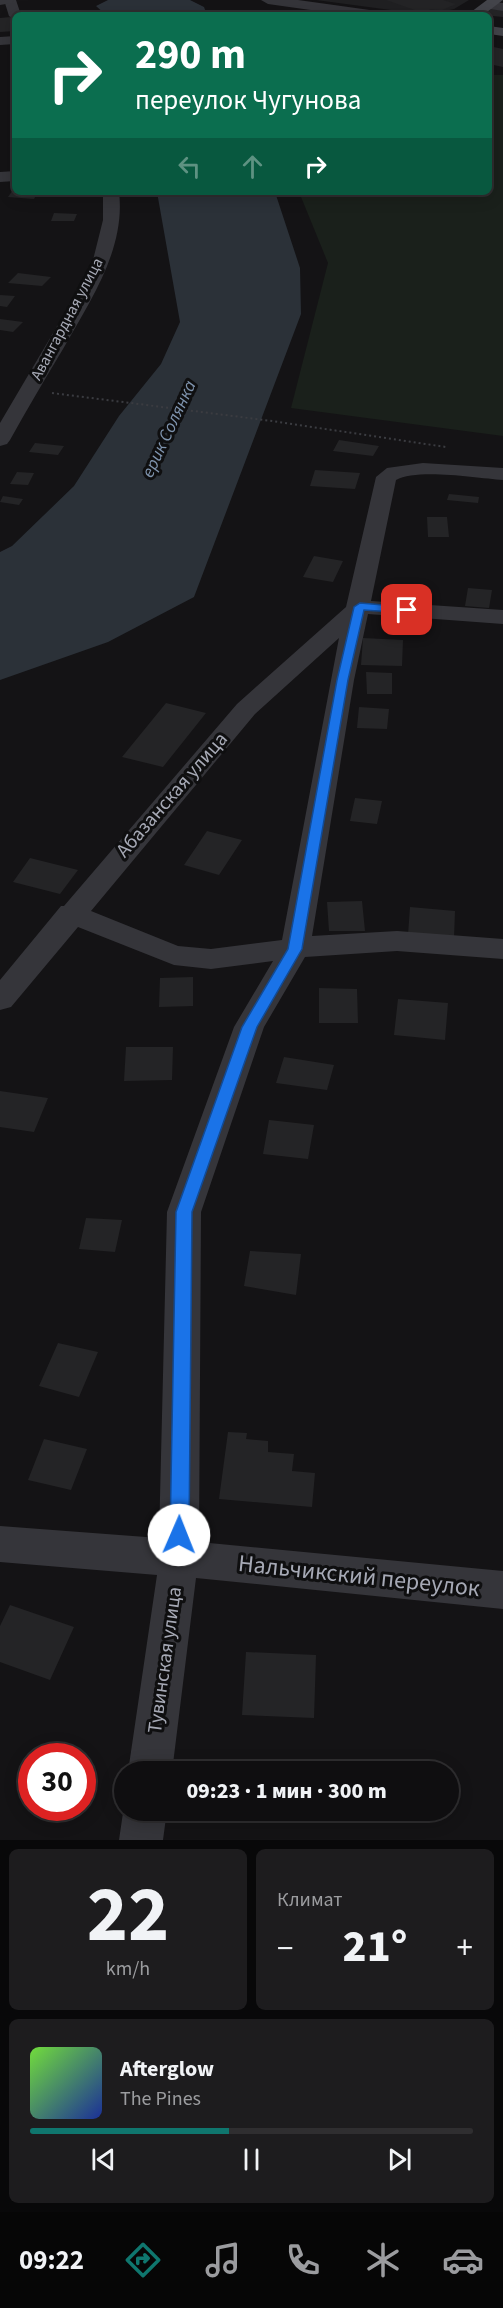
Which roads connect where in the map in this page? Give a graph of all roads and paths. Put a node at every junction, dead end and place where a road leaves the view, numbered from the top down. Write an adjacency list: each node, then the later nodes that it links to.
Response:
1 (9, 0): 3 (street)
2 (268, 0): 6 (street)
3 (0, 1)
4 (492, 3): 5 (street); 7 (main road)
5 (503, 7)
6 (355, 12)
7 (478, 12)
8 (111, 195): 9 (street, Авангардная улица)
9 (25, 395): 10 (street); 11 (street, Авангардная улица); 12 (path)
10 (0, 399)
11 (0, 440)
12 (457, 449)
13 (503, 474): 14 (street, Тувинская улица)
14 (360, 607): 15 (street); 16 (street, Абазанская улица); 17 (street, Тувинская улица)
15 (503, 617)
16 (71, 913): 17 (street); 19 (street, Абазанская улица)
17 (295, 949): 18 (street); 21 (street, Тувинская улица)
18 (503, 949)
19 (0, 1000)
20 (0, 1544): 21 (street, Нальчикский переулок)
21 (179, 1558): 22 (street, Нальчикский переулок); 23 (street, Тувинская улица)
22 (503, 1590)
23 (151, 1761)
24 (144, 1821): 25 (street)
25 (141, 1840)

